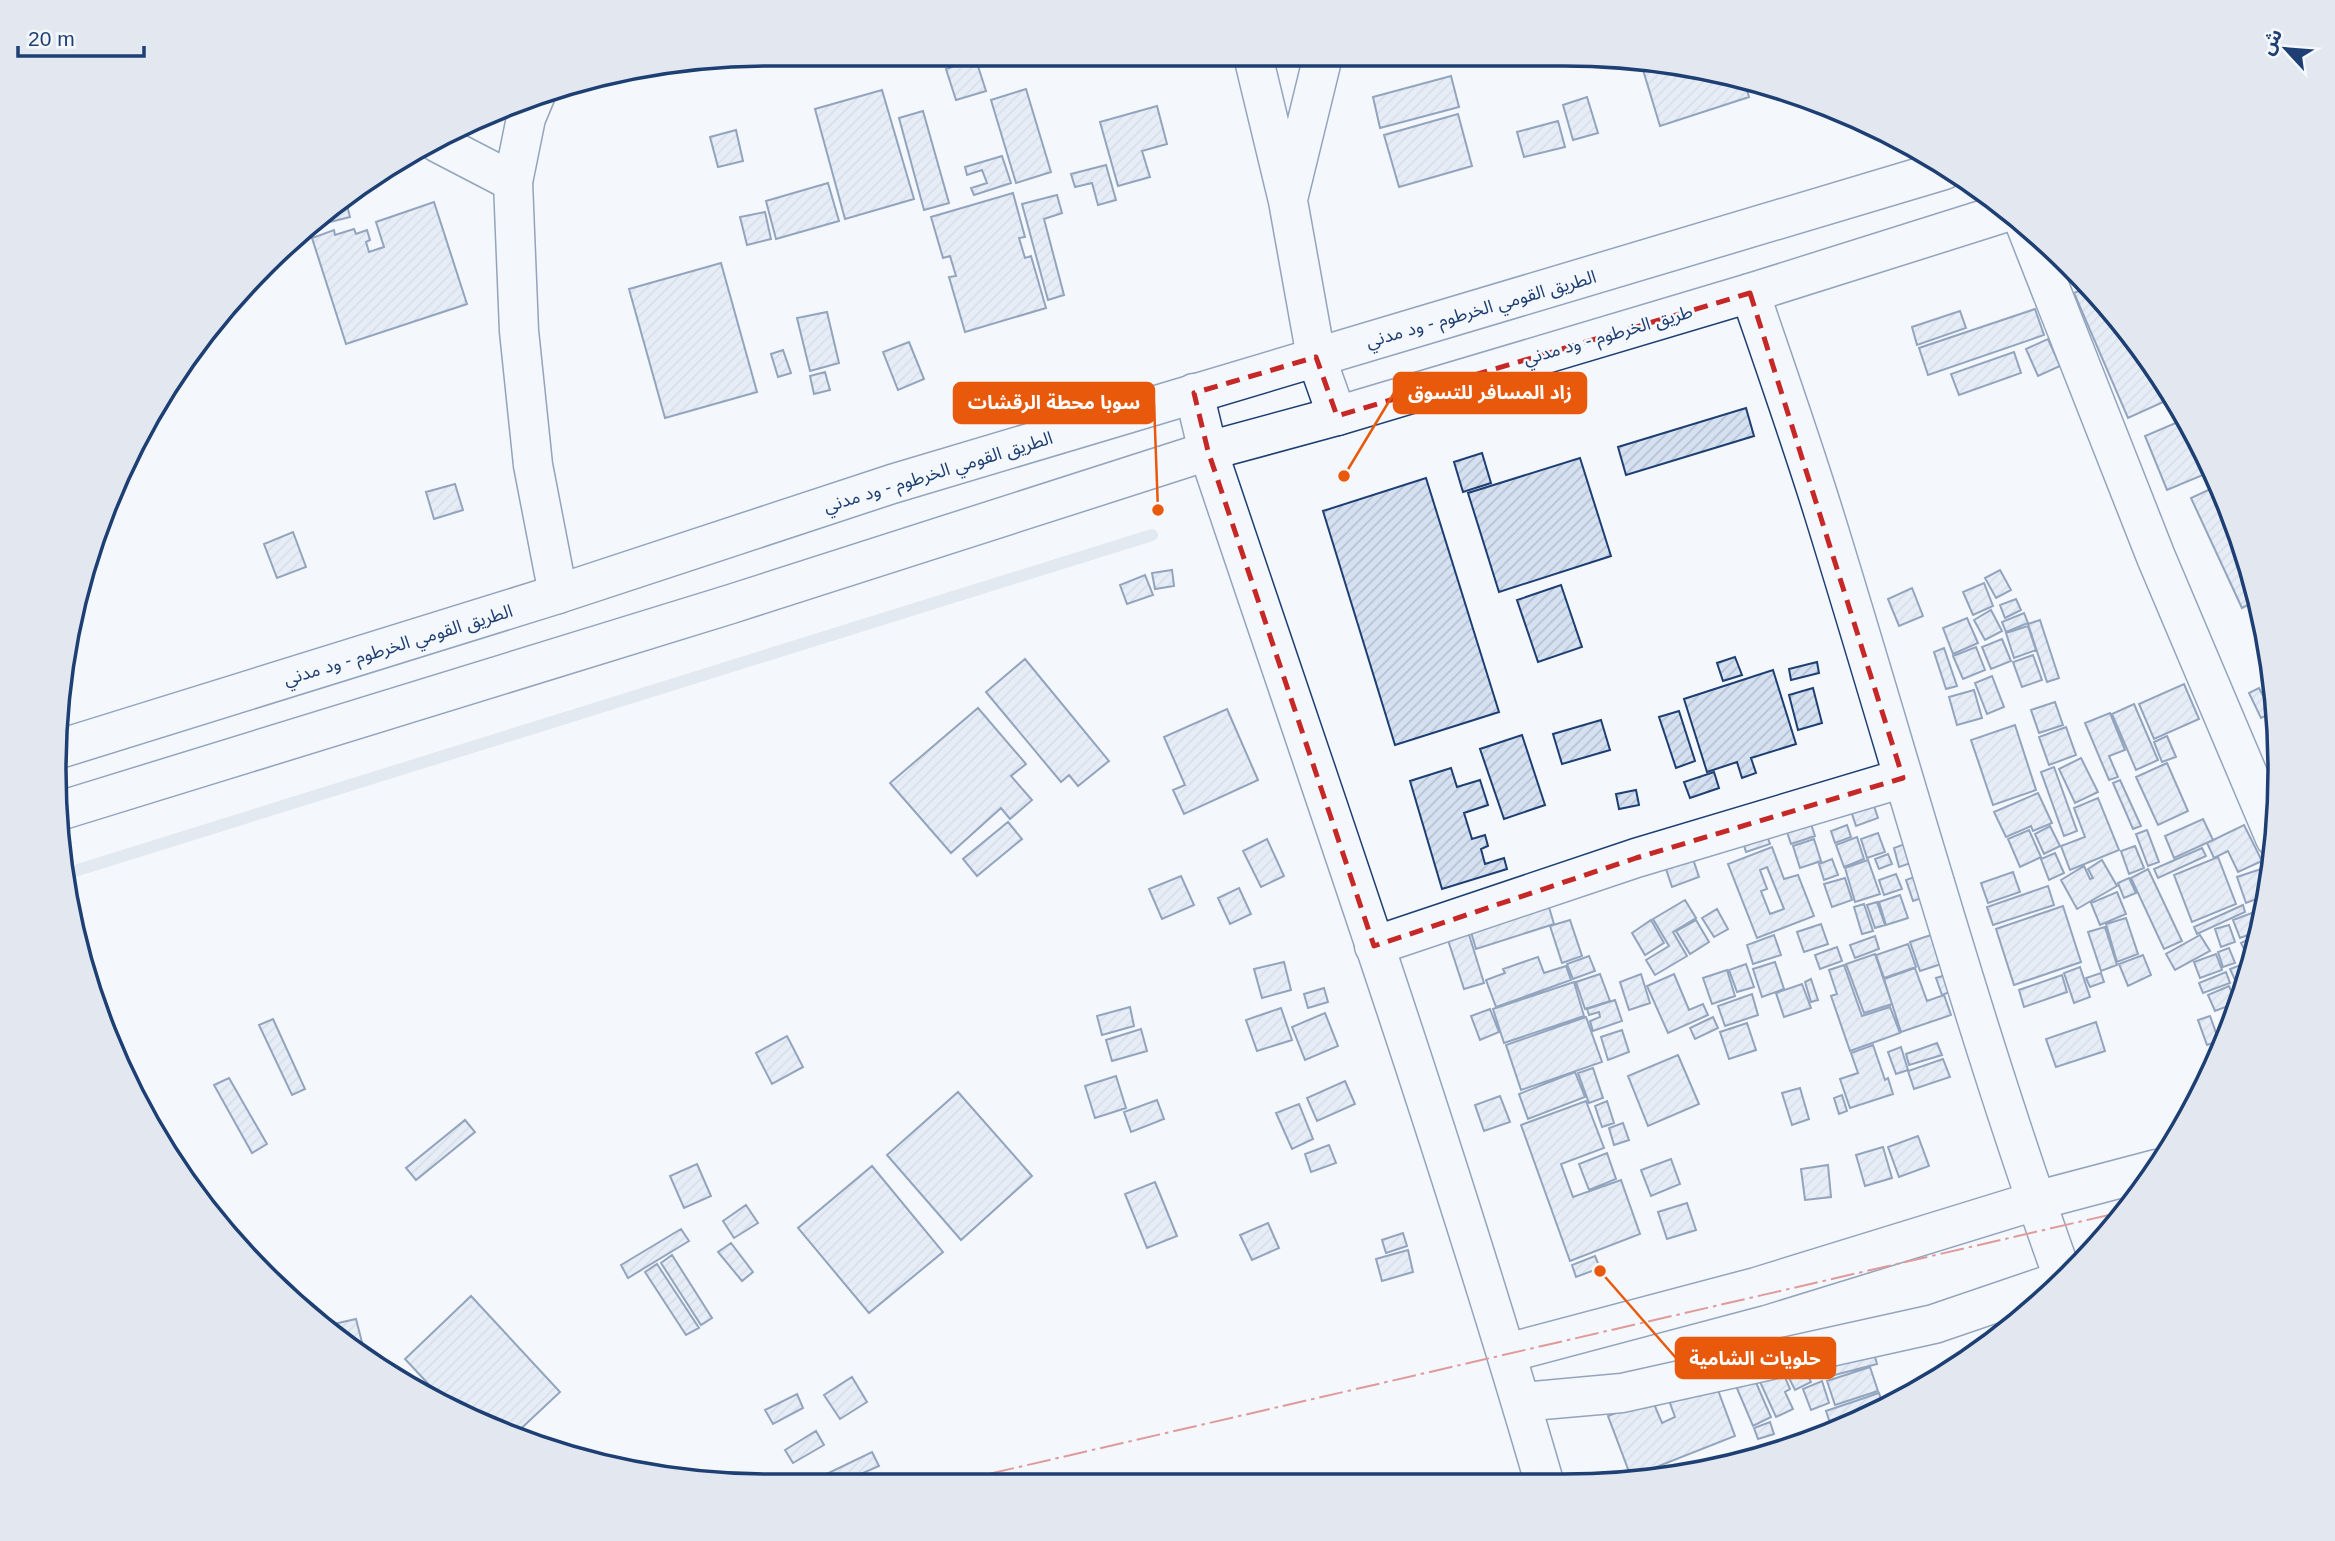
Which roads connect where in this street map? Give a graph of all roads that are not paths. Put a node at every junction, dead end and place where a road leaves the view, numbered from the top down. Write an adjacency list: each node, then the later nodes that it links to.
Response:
1 (1255, 66): 7 (main road)
2 (1321, 66): 7 (main road)
3 (530, 109): 6 (main road)
4 (445, 147): 6 (main road)
5 (1936, 173): 11 (main road, الطريق القومي الخرطوم - ود مدني)
6 (513, 182): 15 (main road)
7 (1288, 201): 11 (main road)
8 (1997, 215): 10 (main road, طريق الخرطوم - ود مدني)
9 (2033, 245): 19 (main road)
10 (1751, 293): 13 (main road, طريق الخرطوم - ود مدني); 17 (main road)
11 (1316, 357): 12 (main road, الطريق القومي الخرطوم - ود مدني); 13 (main road)
12 (1194, 393): 14 (main road); 15 (main road, الطريق القومي الخرطوم - ود مدني)
13 (1337, 416): 14 (main road, طريق الخرطوم - ود مدني)
14 (1208, 451): 18 (main road); 20 (main road)
15 (558, 594): 16 (main road, الطريق القومي الخرطوم - ود مدني)
16 (67, 747)
17 (1903, 778): 20 (main road); 22 (main road)
18 (68, 808)
19 (2267, 817)
20 (1374, 946): 25 (main road)
21 (2142, 1173): 22 (main road)
22 (2035, 1201): 23 (main road); 25 (main road)
23 (2060, 1270)
24 (2042, 1287): 26 (main road)
25 (1507, 1353): 26 (main road)
26 (1521, 1402): 27 (main road)
27 (1542, 1474)

